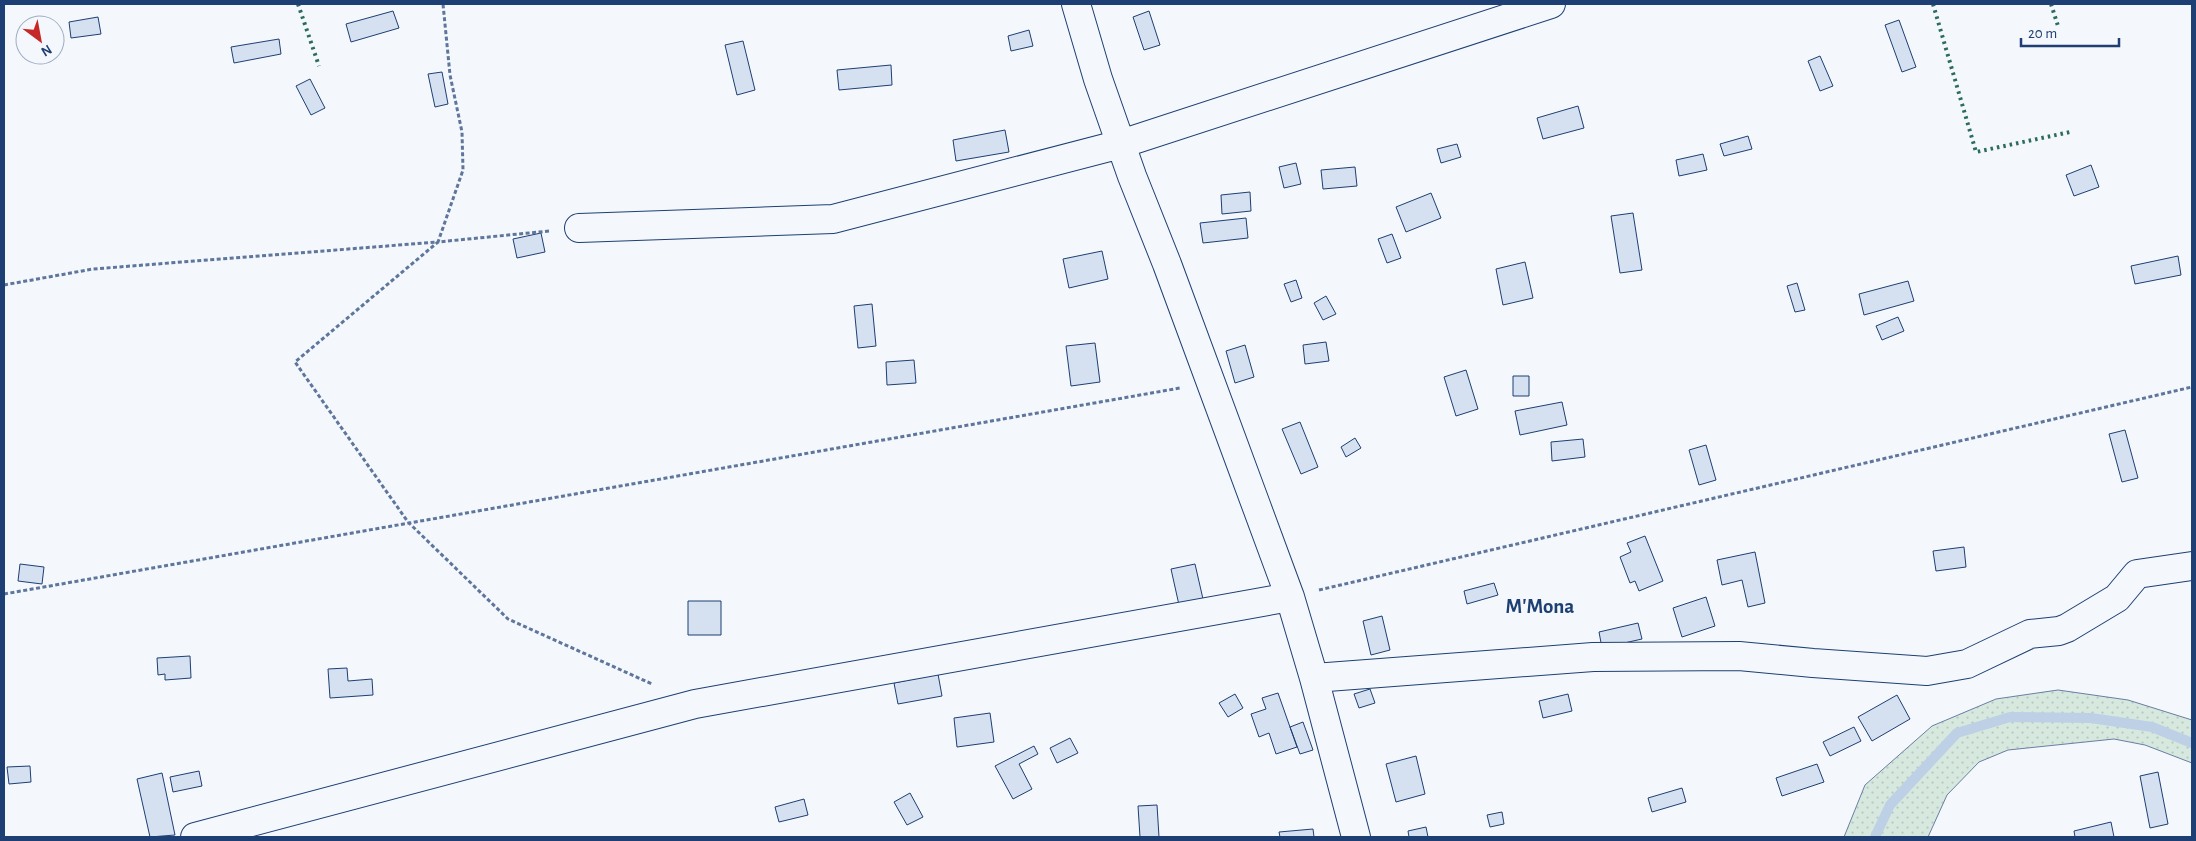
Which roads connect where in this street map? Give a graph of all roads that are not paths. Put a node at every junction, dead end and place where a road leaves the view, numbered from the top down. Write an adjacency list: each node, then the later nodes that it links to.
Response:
1 (1076, 4): 3 (street)
2 (1552, 4): 3 (street)
3 (1121, 144): 4 (street); 6 (street)
4 (579, 228)
5 (2192, 566): 7 (street)
6 (1290, 597): 7 (street); 8 (street)
7 (1314, 678): 9 (street)
8 (195, 837)
9 (1356, 837)

